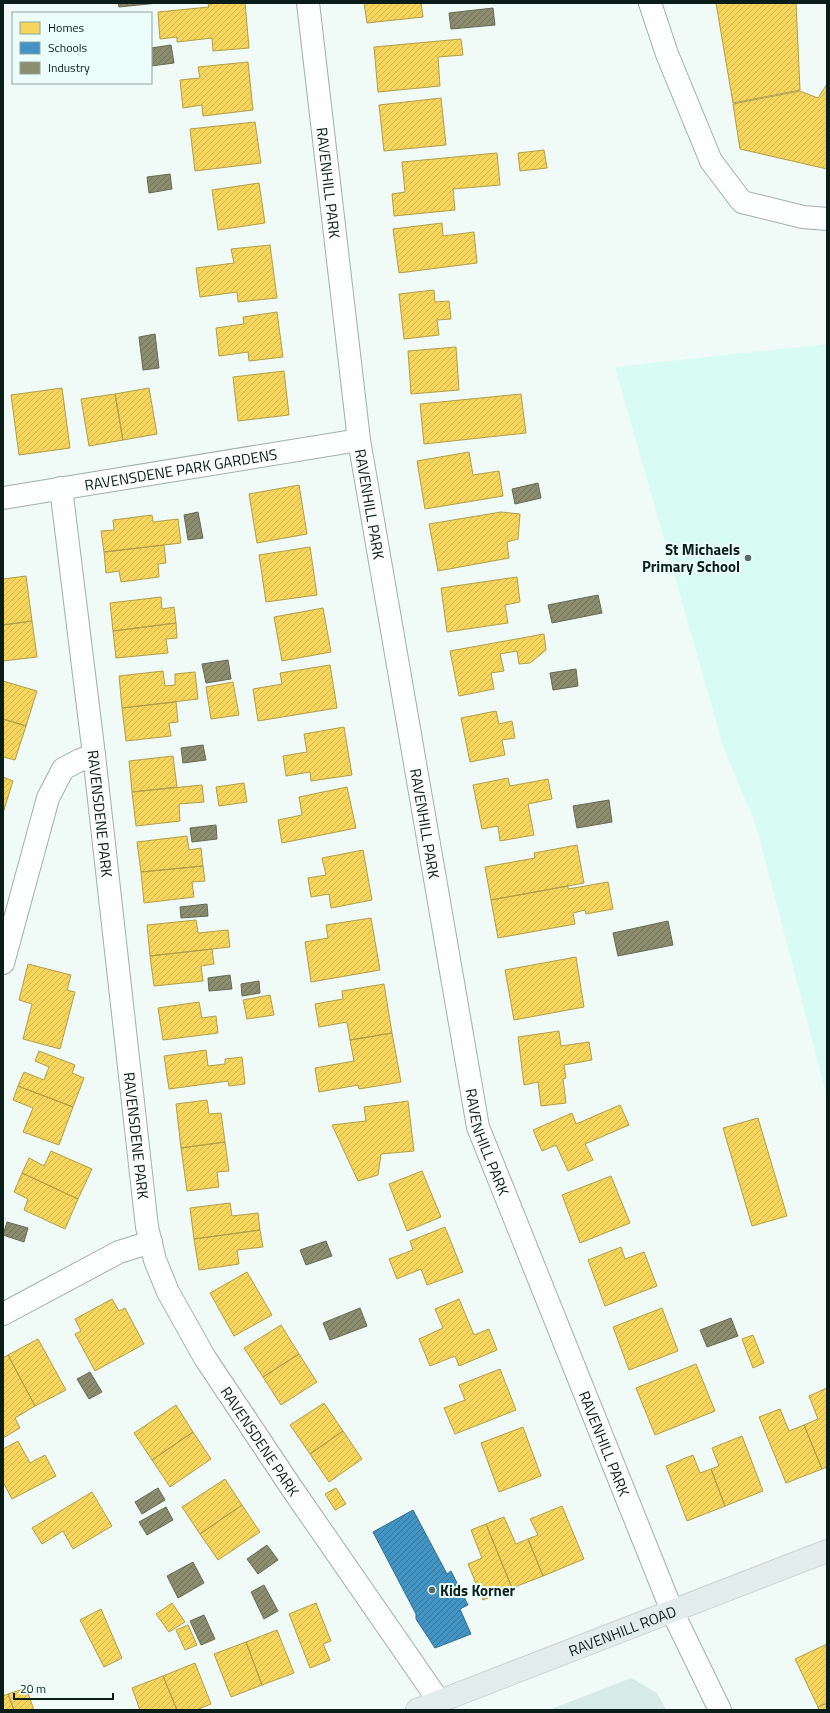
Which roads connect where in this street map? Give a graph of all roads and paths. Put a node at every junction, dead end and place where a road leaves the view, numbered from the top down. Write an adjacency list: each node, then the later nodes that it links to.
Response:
1 (308, 3): 4 (street, RAVENHILL PARK)
2 (650, 3): 3 (street)
3 (827, 219)
4 (359, 440): 5 (street, RAVENSDENE PARK GARDENS); 12 (street, RAVENHILL PARK)
5 (61, 488): 6 (street, RAVENSDENE PARK GARDENS); 7 (street, RAVENSDENE PARK)
6 (3, 498)
7 (94, 755): 8 (street); 9 (street, RAVENSDENE PARK)
8 (3, 963)
9 (151, 1242): 10 (street); 13 (street, RAVENSDENE PARK)
10 (3, 1314)
11 (827, 1551): 12 (main road, RAVENHILL ROAD)
12 (672, 1611): 13 (main road, RAVENHILL ROAD); 15 (street, RAVENHILL PARK)
13 (439, 1701): 14 (main road, RAVENHILL ROAD)
14 (417, 1710)
15 (720, 1710)

